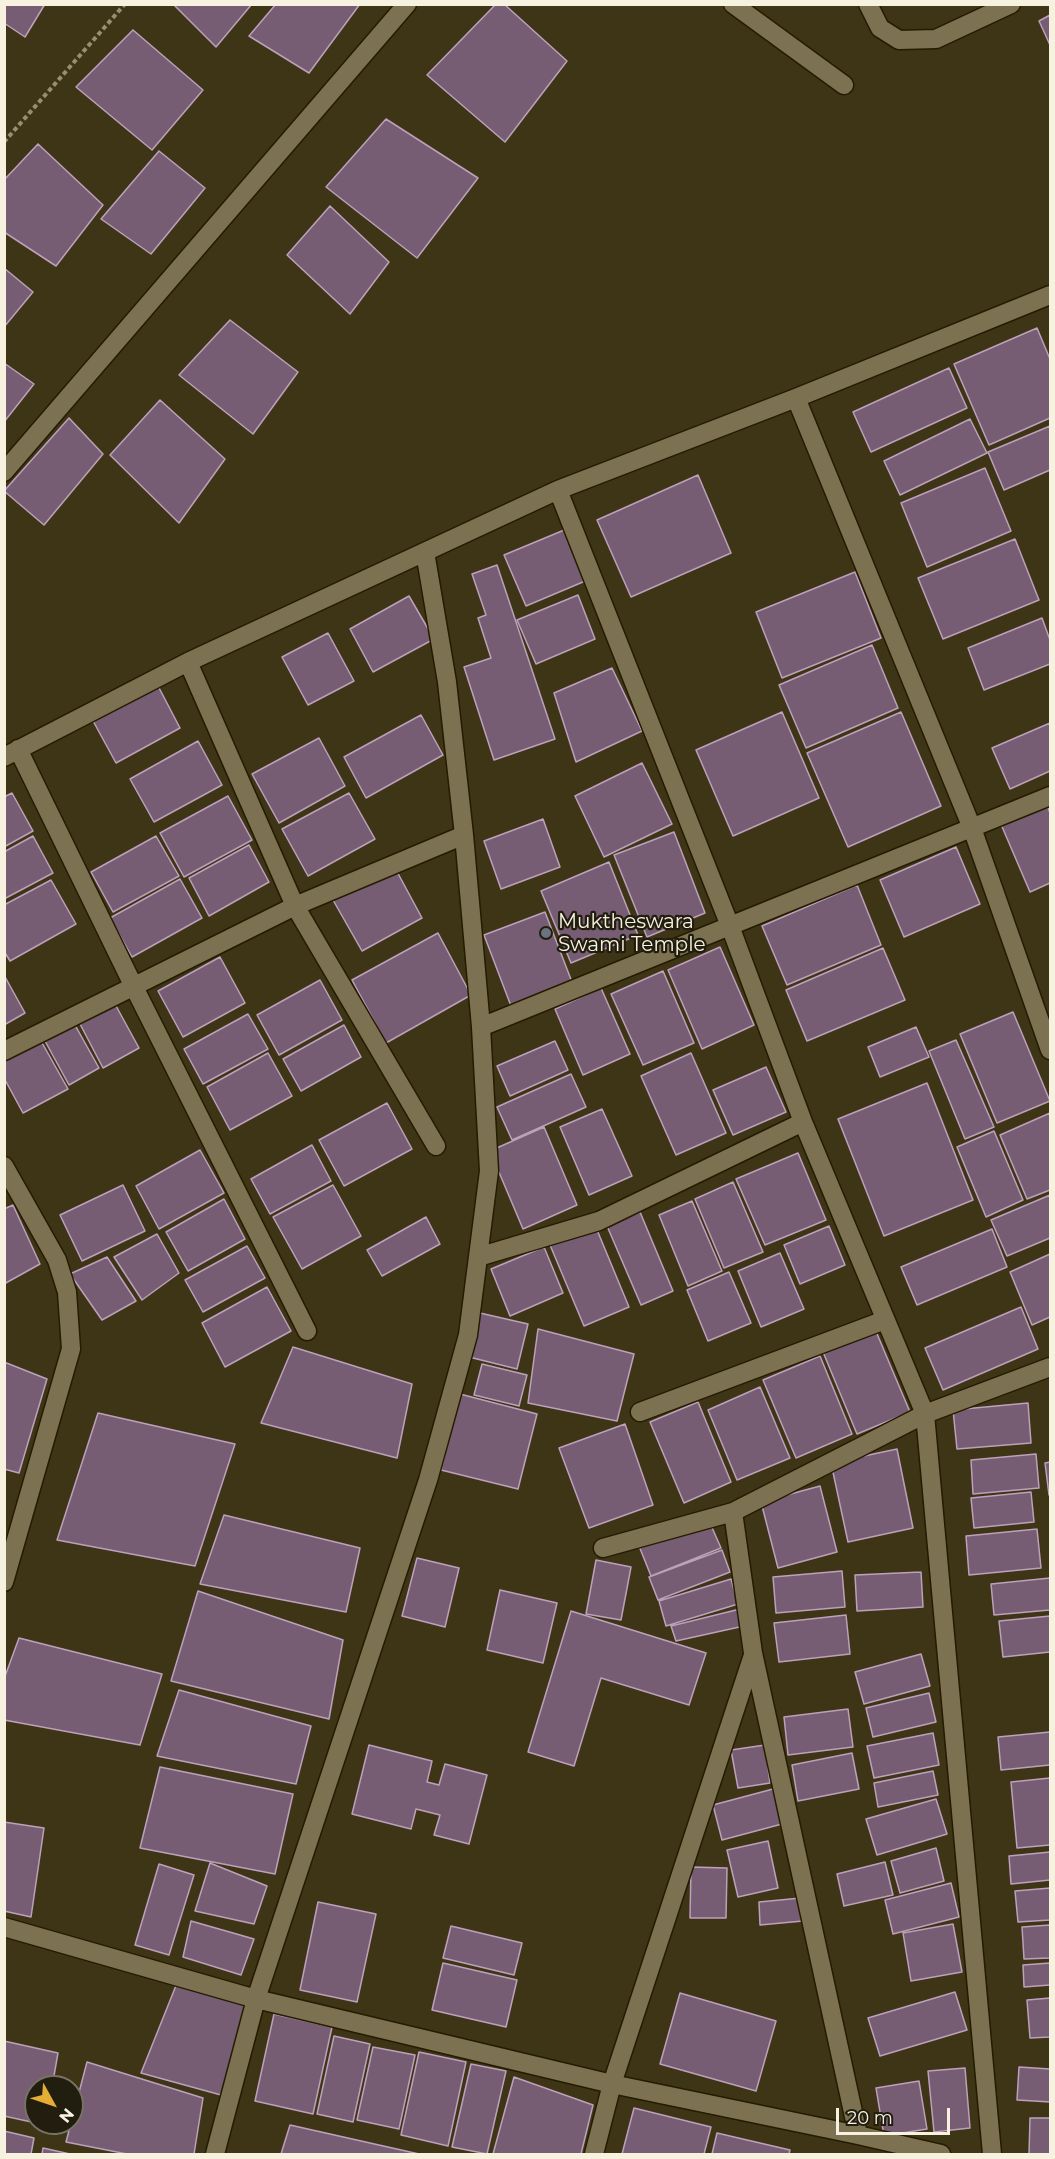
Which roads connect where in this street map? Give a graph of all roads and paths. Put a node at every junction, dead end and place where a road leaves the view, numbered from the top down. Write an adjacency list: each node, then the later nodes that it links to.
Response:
1 (125, 4): 7 (path)
2 (407, 4): 10 (street)
3 (734, 4): 6 (street)
4 (868, 4): 5 (street)
5 (1011, 4)
6 (844, 85)
7 (4, 142)
8 (1050, 295): 9 (street)
9 (796, 398): 11 (street); 16 (street)
10 (4, 472)
11 (558, 490): 12 (street); 19 (street)
12 (425, 552): 13 (street); 17 (street)
13 (188, 662): 14 (street); 18 (street)
14 (11, 753): 20 (street)
15 (1050, 796): 16 (street)
16 (972, 828): 19 (street); 22 (street)
17 (464, 835): 18 (street); 21 (street)
18 (295, 906): 20 (street); 25 (street)
19 (730, 926): 21 (street); 24 (street)
20 (134, 987): 23 (street); 29 (street)
21 (481, 1027): 27 (street)
22 (1050, 1050)
23 (4, 1051)
24 (803, 1122): 27 (street); 28 (street)
25 (436, 1146)
26 (4, 1166): 35 (street)
27 (478, 1257): 38 (street)
28 (885, 1320): 31 (street); 32 (street)
29 (307, 1331)
30 (1050, 1367): 32 (street)
31 (640, 1412)
32 (925, 1414): 33 (street); 44 (street)
33 (733, 1512): 34 (street); 36 (street)
34 (603, 1548)
35 (4, 1582)
36 (753, 1653): 39 (street); 40 (street)
37 (4, 1927): 38 (street)
38 (256, 1999): 39 (street); 41 (street)
39 (612, 2084): 40 (street); 42 (street)
40 (858, 2135): 43 (street)
41 (215, 2154)
42 (594, 2154)
43 (941, 2154)
44 (992, 2154)

